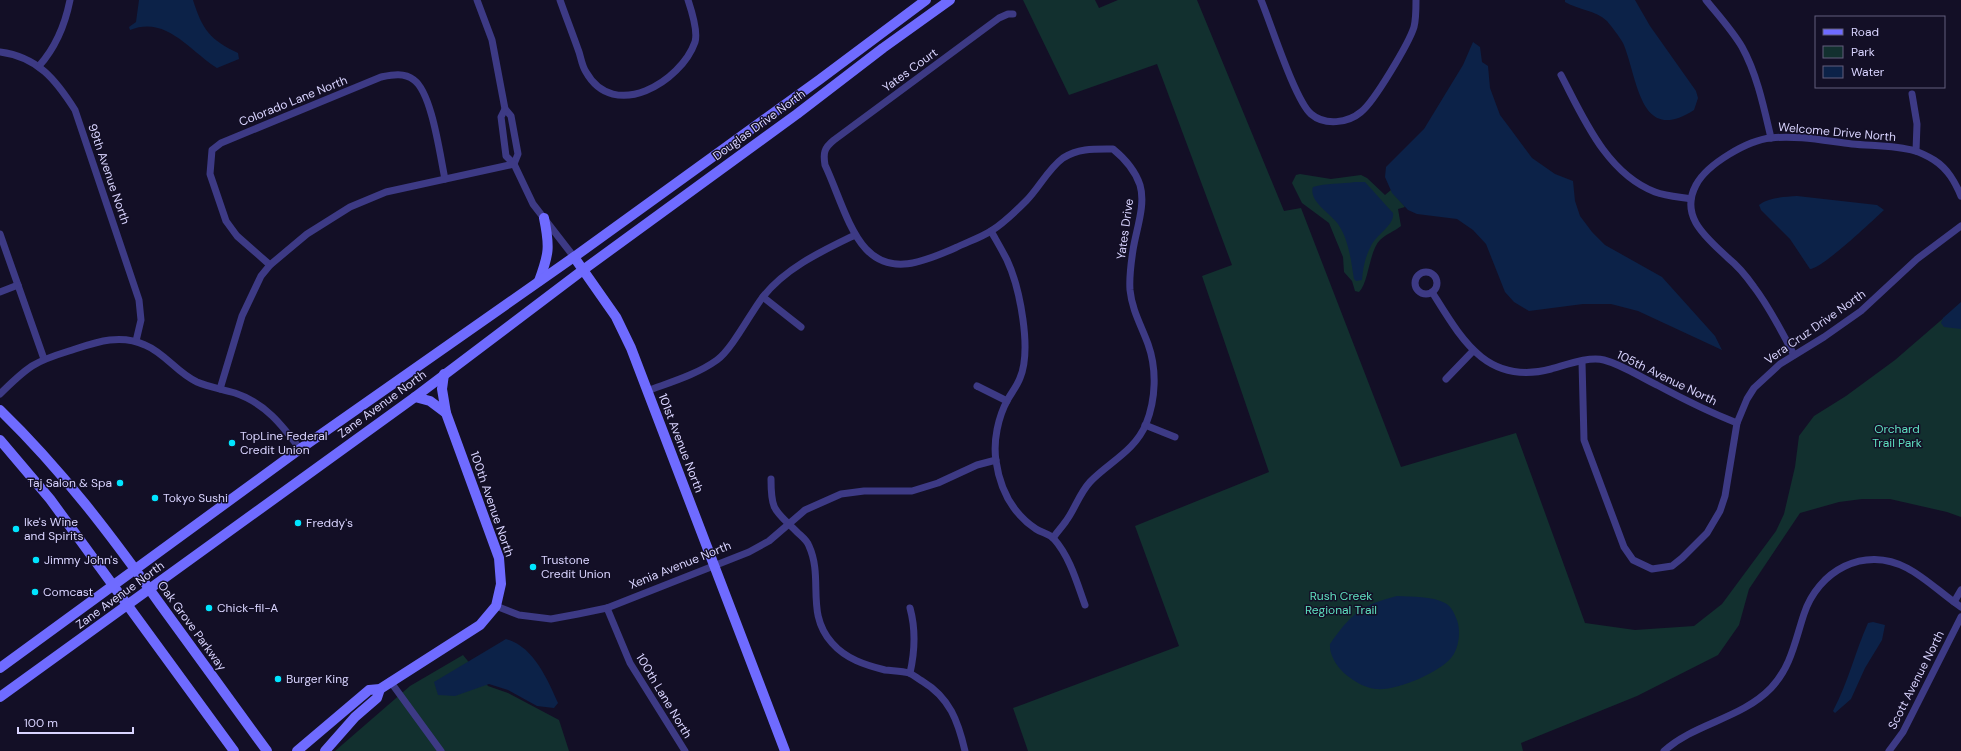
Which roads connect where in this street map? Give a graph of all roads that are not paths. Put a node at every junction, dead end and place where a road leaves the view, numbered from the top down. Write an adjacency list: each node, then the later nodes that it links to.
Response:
1 (70, 0): 12 (street)
2 (477, 0): 15 (street, 101st Avenue North)
3 (560, 0): 4 (street)
4 (688, 0)
5 (926, 0): 28 (main road, Douglas Drive North)
6 (950, 0): 30 (main road, Douglas Drive North)
7 (1261, 0): 8 (street)
8 (1416, 0)
9 (1706, 0): 16 (street)
10 (1013, 14): 17 (street, Yates Court)
11 (0, 52): 12 (street, 99th Avenue North)
12 (40, 66): 37 (street, 99th Avenue North)
13 (1561, 74): 22 (street)
14 (1912, 94): 18 (street)
15 (505, 110): 19 (street, 101st Avenue North); 19 (street, 101st Avenue North)
16 (1771, 138): 18 (street, Welcome Drive North); 22 (street, Welcome Drive North)
17 (824, 150): 27 (street, Yates Drive)
18 (1916, 151): 21 (street, Welcome Drive North)
19 (514, 164): 20 (street); 23 (street, 101st Avenue North)
20 (445, 179): 29 (street); 29 (street, Colorado Lane North)
21 (1961, 196)
22 (1691, 199): 39 (street)
23 (544, 218): 28 (street, 101st Avenue North); 31 (main road)
24 (1961, 226): 39 (street, Vera Cruz Drive North)
25 (991, 231): 27 (street, Yates Drive); 49 (street); 53 (street, Yates Drive)
26 (0, 234): 32 (street)
27 (855, 235): 35 (street)
28 (574, 257): 30 (main road, 101st Avenue North); 31 (main road, Zane Avenue North)
29 (270, 265): 45 (street)
30 (583, 270): 42 (main road, Zane Avenue North); 46 (main road, 101st Avenue North)
31 (539, 281): 56 (main road, Zane Avenue North)
32 (18, 285): 33 (street); 40 (street)
33 (0, 292)
34 (1432, 292): 38 (street, 105th Avenue North)
35 (763, 297): 36 (street); 46 (street)
36 (801, 327)
37 (136, 341): 40 (street); 45 (street)
38 (1473, 351): 41 (street, 105th Avenue North); 43 (street)
39 (1794, 355): 52 (street, Vera Cruz Drive North)
40 (44, 359): 47 (street)
41 (1582, 362): 52 (street, 105th Avenue North); 52 (street, Vera Cruz Drive North)
42 (444, 374): 48 (main road, Zane Avenue North); 51 (main road, 100th Avenue North)
43 (1446, 379)
44 (977, 386): 49 (street)
45 (220, 390): 56 (street)
46 (647, 391): 61 (main road, 101st Avenue North)
47 (0, 394)
48 (415, 397): 51 (main road); 64 (main road, Zane Avenue North)
49 (1007, 401): 57 (street)
50 (0, 410): 62 (main road, Oak Grove Parkway)
51 (446, 413): 69 (main road, 100th Avenue North)
52 (1737, 422)
53 (1146, 425): 54 (street); 60 (street, Yates Drive)
54 (1176, 437)
55 (0, 440): 63 (main road)
56 (300, 449): 62 (main road, Zane Avenue North)
57 (996, 460): 59 (street, Xenia Avenue North); 60 (street)
58 (771, 479): 59 (street)
59 (790, 524): 61 (street, Xenia Avenue North); 75 (street)
60 (1053, 538): 68 (street)
61 (715, 566): 71 (street, Xenia Avenue North); 85 (main road, 101st Avenue North)
62 (136, 570): 63 (main road, Zane Avenue North); 64 (main road, Oak Grove Parkway)
63 (113, 585): 67 (main road); 74 (main road, Zane Avenue North)
64 (150, 589): 67 (main road, Zane Avenue North); 80 (main road, Oak Grove Parkway)
65 (1961, 590): 66 (street)
66 (1954, 602): 70 (street); 87 (street)
67 (128, 605): 78 (main road, Zane Avenue North); 79 (main road)
68 (1085, 605)
69 (496, 606): 71 (street, Xenia Avenue North); 76 (main road)
70 (1961, 607)
71 (607, 608): 84 (street, 100th Lane North)
72 (910, 608): 75 (street)
73 (1961, 617): 88 (street, Scott Avenue North)
74 (0, 668)
75 (910, 674): 86 (street)
76 (390, 681): 77 (main road); 83 (street)
77 (380, 689): 81 (main road); 82 (main road)
78 (0, 697)
79 (234, 751)
80 (267, 751)
81 (298, 751)
82 (325, 751)
83 (441, 751)
84 (685, 751)
85 (785, 751)
86 (965, 751)
87 (1664, 751)
88 (1888, 751)

